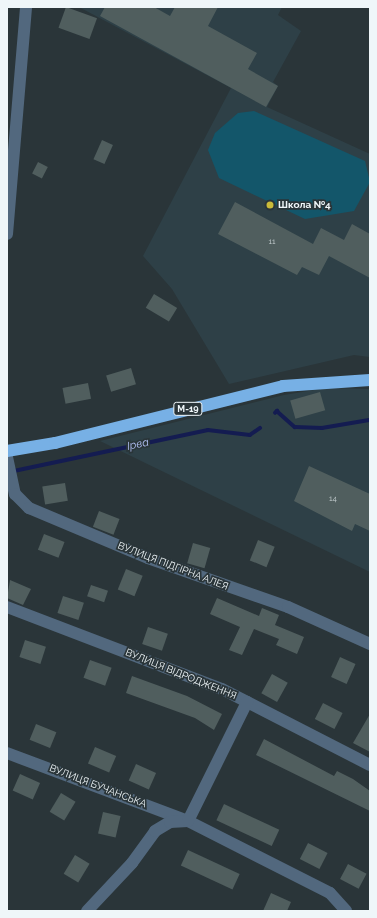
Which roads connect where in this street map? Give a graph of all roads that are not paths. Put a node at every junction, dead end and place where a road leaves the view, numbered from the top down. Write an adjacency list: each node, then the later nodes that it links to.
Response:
1 (26, 7): 2 (street)
2 (7, 234)
3 (370, 380): 4 (highway, М-19)
4 (7, 451)
5 (7, 457): 7 (street, ВУЛИЦЯ ПІДГІРНА АЛЕЯ)
6 (7, 607): 8 (street, ВУЛИЦЯ ВІДРОДЖЕННЯ)
7 (370, 644)
8 (246, 702): 10 (street, ВУЛИЦЯ ВІДРОДЖЕННЯ); 11 (street)
9 (7, 753): 11 (street, ВУЛИЦЯ БУЧАНСЬКА)
10 (370, 765)
11 (188, 821): 12 (street); 13 (street, ВУЛИЦЯ БУЧАНСЬКА)
12 (89, 910)
13 (346, 911)

